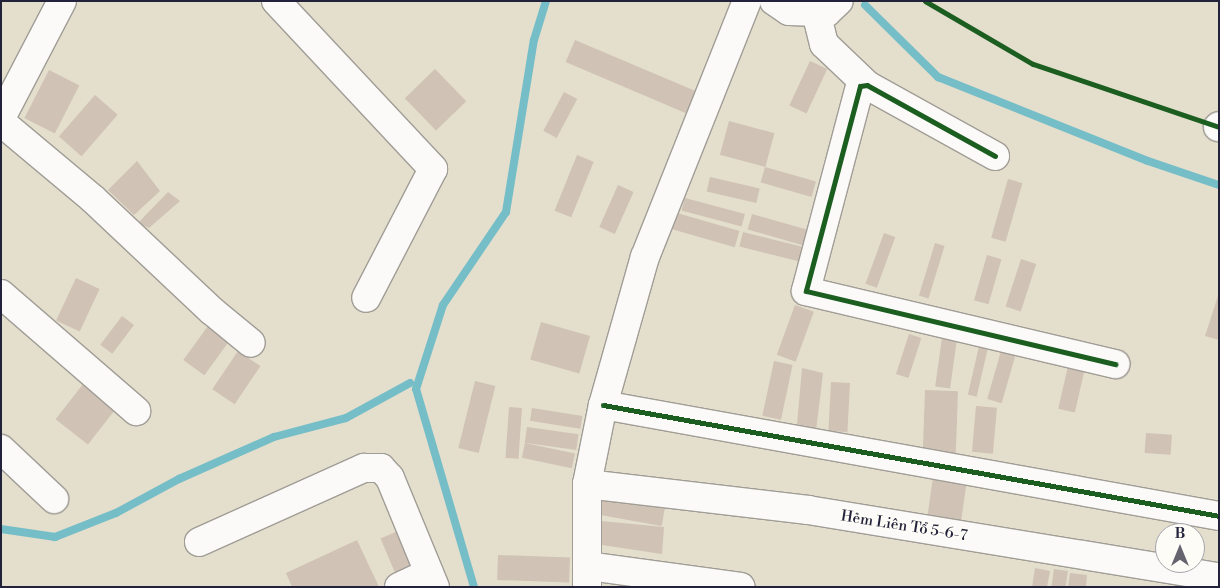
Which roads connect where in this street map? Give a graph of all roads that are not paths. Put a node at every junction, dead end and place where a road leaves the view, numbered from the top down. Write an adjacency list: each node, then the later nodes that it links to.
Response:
1 (62, 1): 7 (street)
2 (276, 1): 11 (street)
3 (747, 1): 14 (street)
4 (782, 6): 5 (street)
5 (828, 6): 6 (street)
6 (867, 85): 9 (street); 13 (street)
7 (1, 118)
8 (1, 122): 12 (street)
9 (995, 156)
10 (1, 294): 15 (street)
11 (366, 298)
12 (251, 343)
13 (1116, 364)
14 (603, 405): 17 (street); 19 (street)
15 (136, 411)
16 (1, 449): 18 (street)
17 (587, 484): 21 (street); 22 (street, Hẻm Liên Tổ 5-6-7)
18 (54, 499)
19 (1219, 516)
20 (199, 542): 23 (street)
21 (587, 576): 25 (street)
22 (1219, 577)
23 (432, 580): 24 (street)
24 (399, 587)
25 (741, 587)

